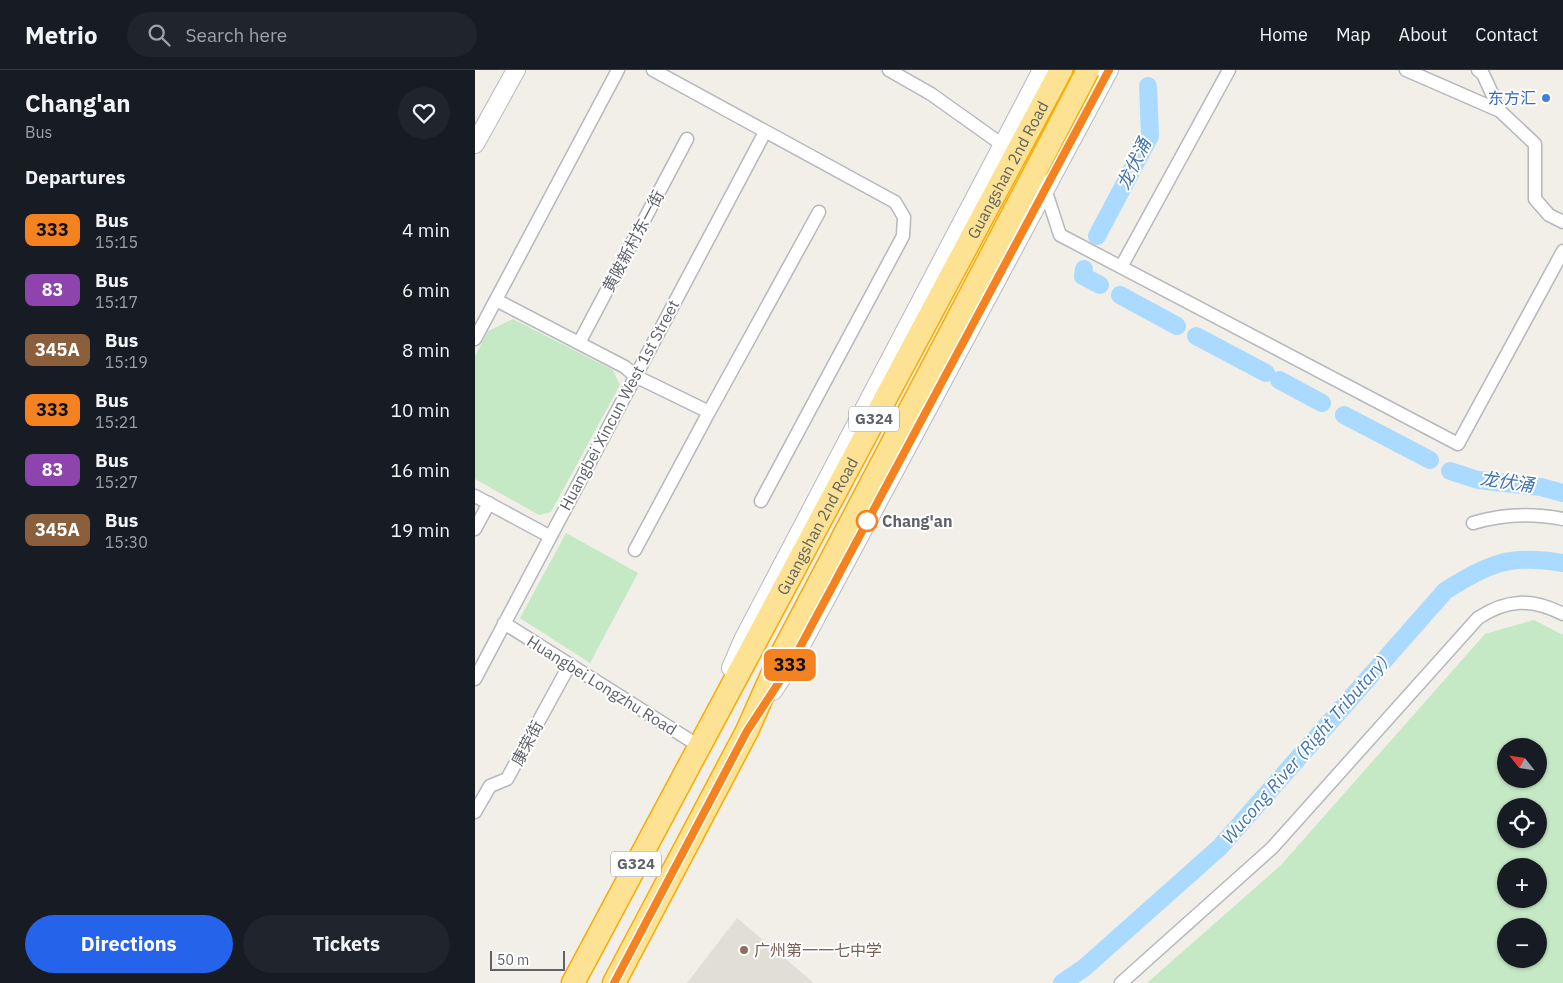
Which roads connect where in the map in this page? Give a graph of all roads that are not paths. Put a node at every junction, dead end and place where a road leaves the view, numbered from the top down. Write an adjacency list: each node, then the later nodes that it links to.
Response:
1 (515, 70): 15 (street)
2 (618, 70): 22 (street)
3 (653, 70): 13 (street)
4 (889, 70): 16 (street)
5 (1042, 70): 16 (street)
6 (1061, 70): 39 (highway, Guangshan 2nd Road / G324)
7 (1089, 70): 17 (highway, Guangshan 2nd Road / G324, bridge)
8 (1109, 70): 17 (street)
9 (1229, 70): 21 (street)
10 (1406, 70): 12 (street)
11 (1482, 71): 12 (street)
12 (1500, 111): 19 (street)
13 (765, 132): 25 (street, Huangbei Xincun West 1st Street); 28 (street)
14 (687, 139): 24 (street, 黄陂新村东一街)
15 (475, 143)
16 (1003, 146): 39 (street)
17 (1040, 179): 21 (street); 42 (highway, Guangshan 2nd Road / G324)
18 (819, 212): 26 (street)
19 (1563, 222)
20 (1563, 251): 21 (street)
21 (1121, 267)
22 (496, 300): 23 (street); 24 (street)
23 (475, 338)
24 (579, 343): 25 (street)
25 (635, 376): 26 (street); 33 (street, Huangbei Xincun West 1st Street)
26 (709, 412): 34 (street)
27 (475, 496): 29 (street)
28 (761, 502)
29 (489, 503): 32 (street); 33 (street)
30 (1563, 519): 31 (street)
31 (1473, 523)
32 (475, 529)
33 (549, 536): 36 (street, Huangbei Xincun West 1st Street)
34 (635, 550)
35 (1563, 614): 43 (street)
36 (504, 624): 37 (street, Huangbei Longzhu Road); 38 (street, Huangbei Xincun West 1st Street)
37 (569, 664): 39 (street, Huangbei Longzhu Road); 40 (street, 康荣街)
38 (475, 679)
39 (699, 746): 41 (highway, Guangshan 2nd Road / G324)
40 (475, 812)
41 (573, 983)
42 (614, 983)
43 (1121, 983)

